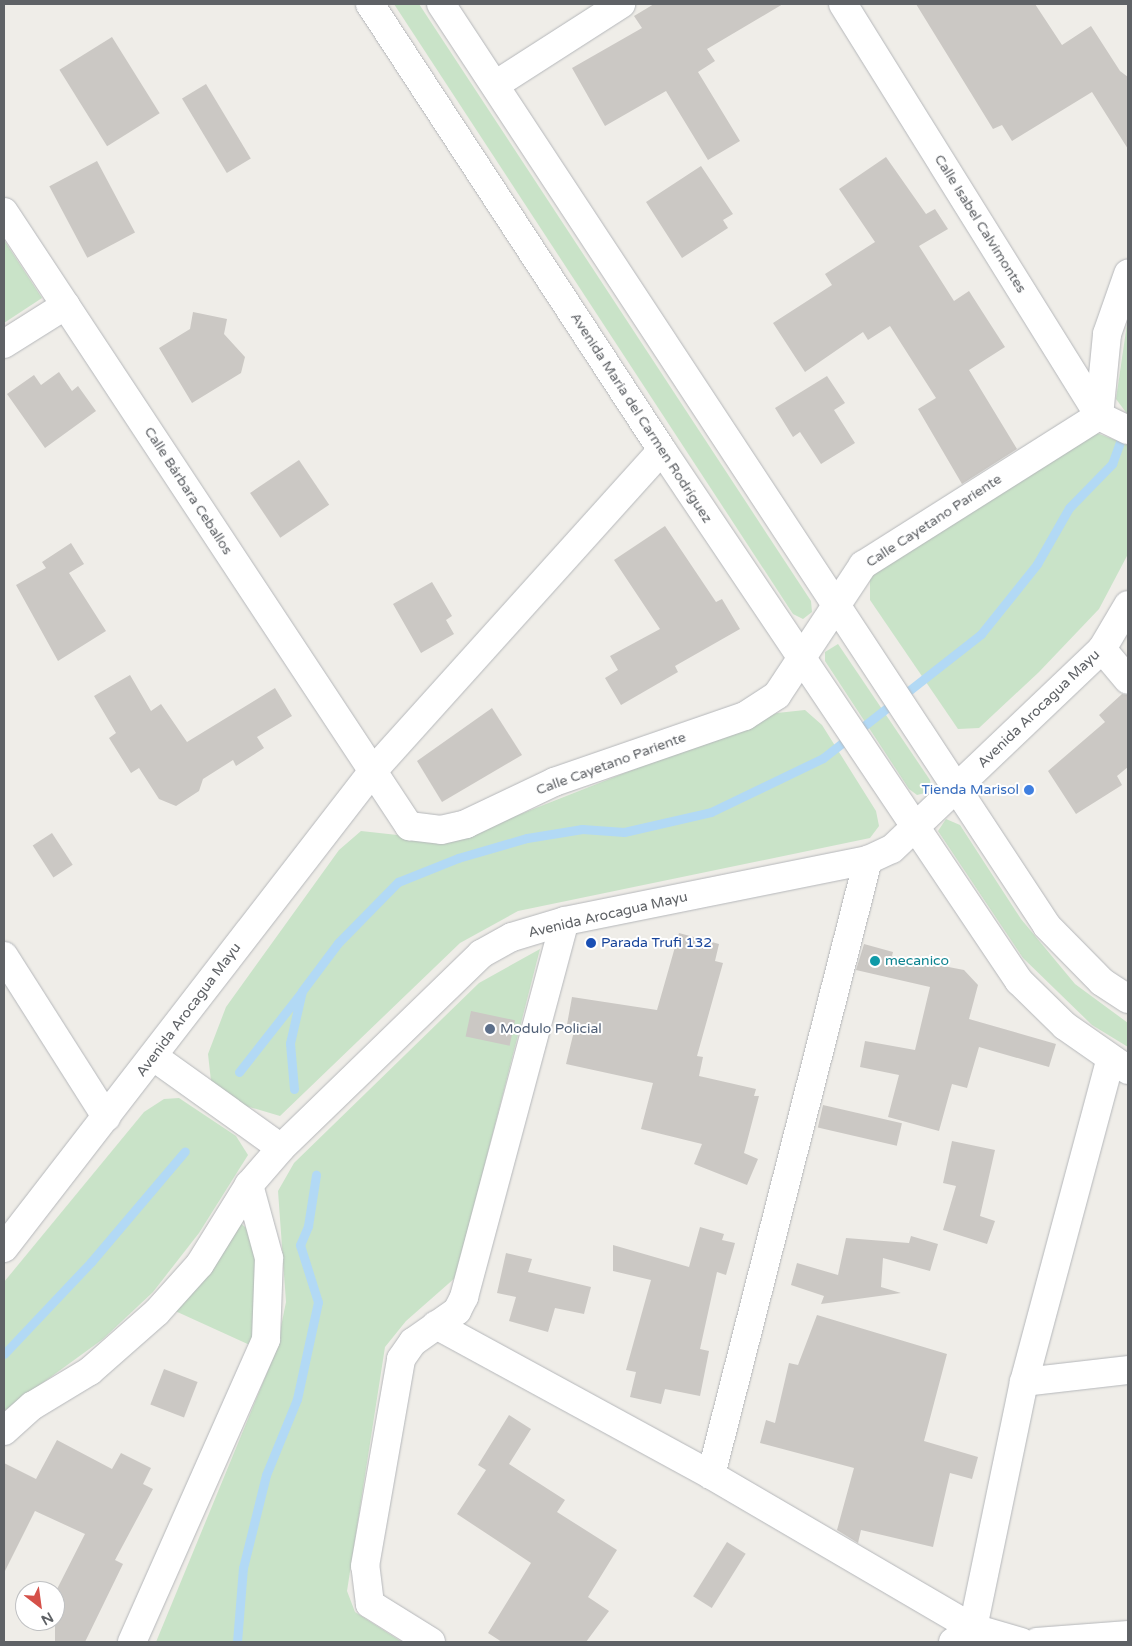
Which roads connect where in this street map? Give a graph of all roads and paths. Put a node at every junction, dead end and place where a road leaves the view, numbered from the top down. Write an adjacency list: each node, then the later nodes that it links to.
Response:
1 (370, 4): 12 (street, Avenida Maria del Carmen Rodríguez)
2 (441, 4): 5 (street)
3 (621, 4): 5 (street)
4 (843, 4): 10 (street, Calle Isabel Calvimontes)
5 (495, 85): 13 (street)
6 (4, 212): 8 (street, Calle Bárbara Ceballos)
7 (1128, 274): 10 (street)
8 (66, 305): 9 (street); 18 (street, Calle Bárbara Ceballos)
9 (4, 344)
10 (1099, 416): 11 (street); 13 (street, Calle Cayetano Pariente)
11 (1128, 430)
12 (662, 450): 16 (street, Avenida Maria del Carmen Rodríguez); 18 (street, Avenida Arocagua Mayu)
13 (837, 605): 16 (street, Calle Cayetano Pariente); 19 (street)
14 (1128, 605): 15 (street, Avenida Arocagua Mayu)
15 (1102, 649): 17 (street); 19 (street, Avenida Arocagua Mayu)
16 (801, 659): 18 (street, Calle Cayetano Pariente); 20 (street, Avenida Maria del Carmen Rodríguez)
17 (1128, 680)
18 (372, 772): 25 (street, Avenida Arocagua Mayu)
19 (956, 788): 20 (street, Avenida Arocagua Mayu); 24 (street)
20 (917, 829): 21 (street, Avenida Arocagua Mayu); 26 (street, Avenida Maria del Carmen Rodríguez)
21 (868, 860): 22 (street, Avenida Arocagua Mayu); 35 (street)
22 (565, 921): 28 (street, Avenida Arocagua Mayu); 31 (street)
23 (4, 956): 27 (street)
24 (1128, 1000)
25 (154, 1057): 27 (street, Avenida Arocagua Mayu); 28 (street)
26 (1119, 1066): 33 (street)
27 (106, 1117): 30 (street, Avenida Arocagua Mayu)
28 (281, 1148): 29 (street, Avenida Arocagua Mayu)
29 (249, 1186): 34 (street, Avenida Arocagua Mayu); 38 (street)
30 (4, 1248)
31 (436, 1325): 35 (street); 39 (street)
32 (1128, 1370): 33 (street)
33 (1024, 1382): 36 (street)
34 (4, 1431)
35 (711, 1475): 36 (street)
36 (963, 1635): 40 (street)
37 (1128, 1635): 41 (street)
38 (132, 1642)
39 (431, 1642)
40 (1021, 1642)
41 (1037, 1642)

